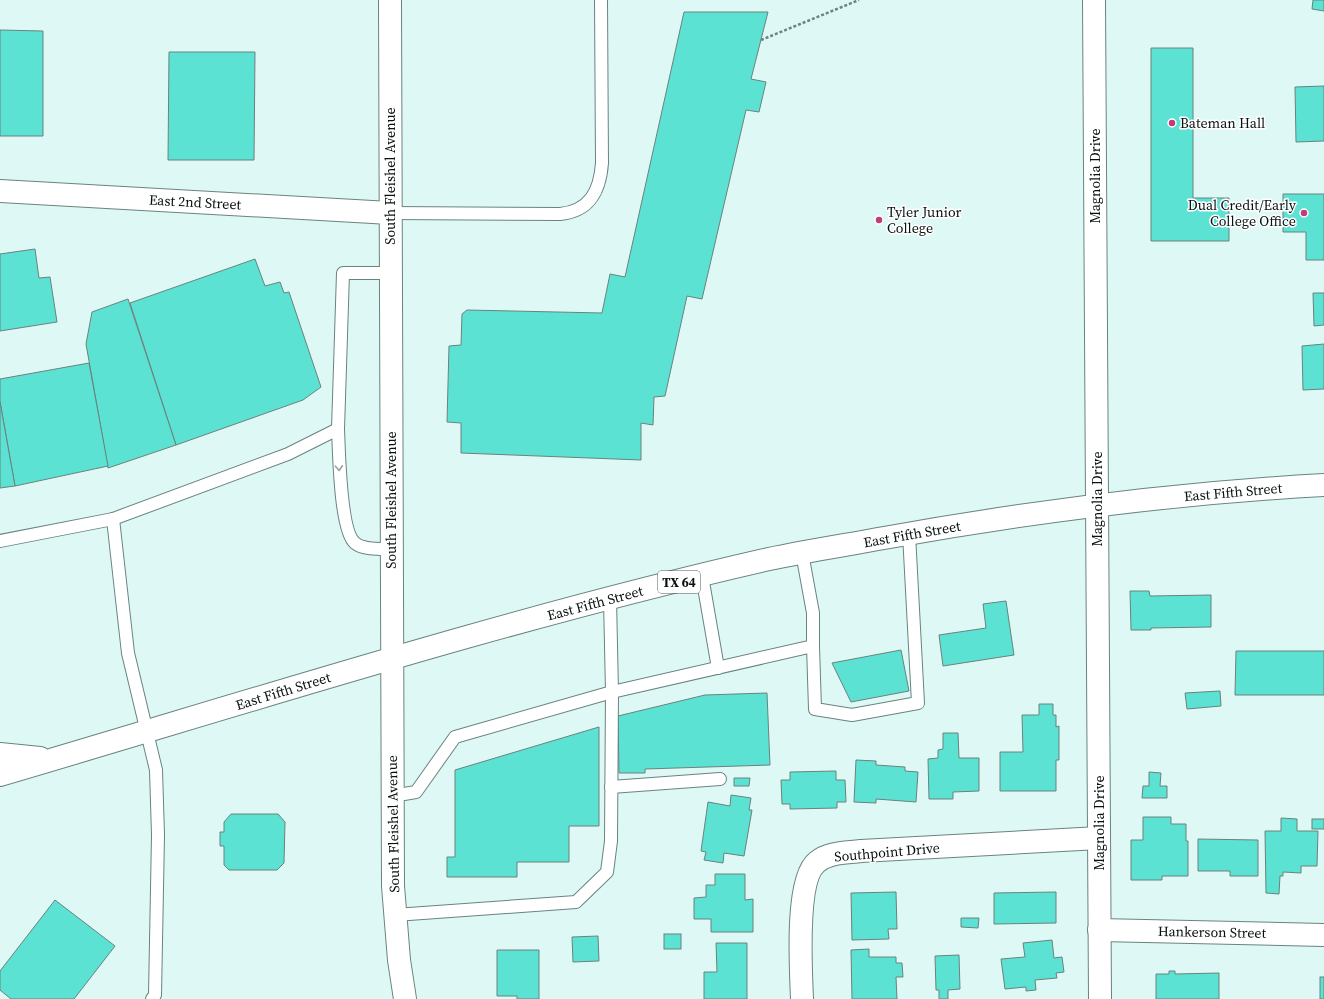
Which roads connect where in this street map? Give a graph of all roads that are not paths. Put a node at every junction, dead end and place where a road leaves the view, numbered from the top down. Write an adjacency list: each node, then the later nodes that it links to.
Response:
1 (390, 0): 5 (street, South Fleishel Avenue)
2 (601, 0): 5 (lane)
3 (1094, 0): 9 (street, Magnolia Drive)
4 (0, 191): 5 (street, East 2nd Street)
5 (390, 214): 6 (street, South Fleishel Avenue)
6 (391, 273): 7 (lane); 13 (street, South Fleishel Avenue)
7 (338, 429): 10 (lane); 13 (lane, one-way to 13)
8 (1324, 485): 9 (street, East Fifth Street / TX 64)
9 (1097, 506): 11 (street, East Fifth Street / TX 64); 28 (street, Magnolia Drive)
10 (112, 519): 12 (lane); 21 (lane)
11 (909, 534): 14 (street, East Fifth Street / TX 64); 17 (lane)
12 (0, 541)
13 (391, 549): 18 (street, South Fleishel Avenue)
14 (802, 553): 15 (street, East Fifth Street / TX 64); 17 (lane)
15 (702, 576): 16 (street, East Fifth Street / TX 64); 19 (lane)
16 (610, 599): 18 (street, East Fifth Street / TX 64); 20 (lane)
17 (813, 646): 19 (lane)
18 (391, 659): 21 (street, East Fifth Street / TX 64); 27 (street, South Fleishel Avenue)
19 (718, 668): 20 (lane)
20 (612, 692): 26 (lane); 27 (lane)
21 (145, 732): 23 (street, East Fifth Street / TX 64); 32 (lane)
22 (0, 754): 23 (street)
23 (51, 760): 24 (street, East Fifth Street / TX 64)
24 (0, 775)
25 (720, 779): 26 (lane)
26 (611, 787): 29 (lane)
27 (392, 796): 29 (street, South Fleishel Avenue)
28 (1099, 838): 30 (street, Magnolia Drive); 34 (street, Southpoint Drive)
29 (395, 915): 33 (street, South Fleishel Avenue)
30 (1099, 930): 31 (street, Hankerson Street); 35 (street, Magnolia Drive)
31 (1324, 935)
32 (152, 999)
33 (405, 999)
34 (802, 999)
35 (1100, 999)

